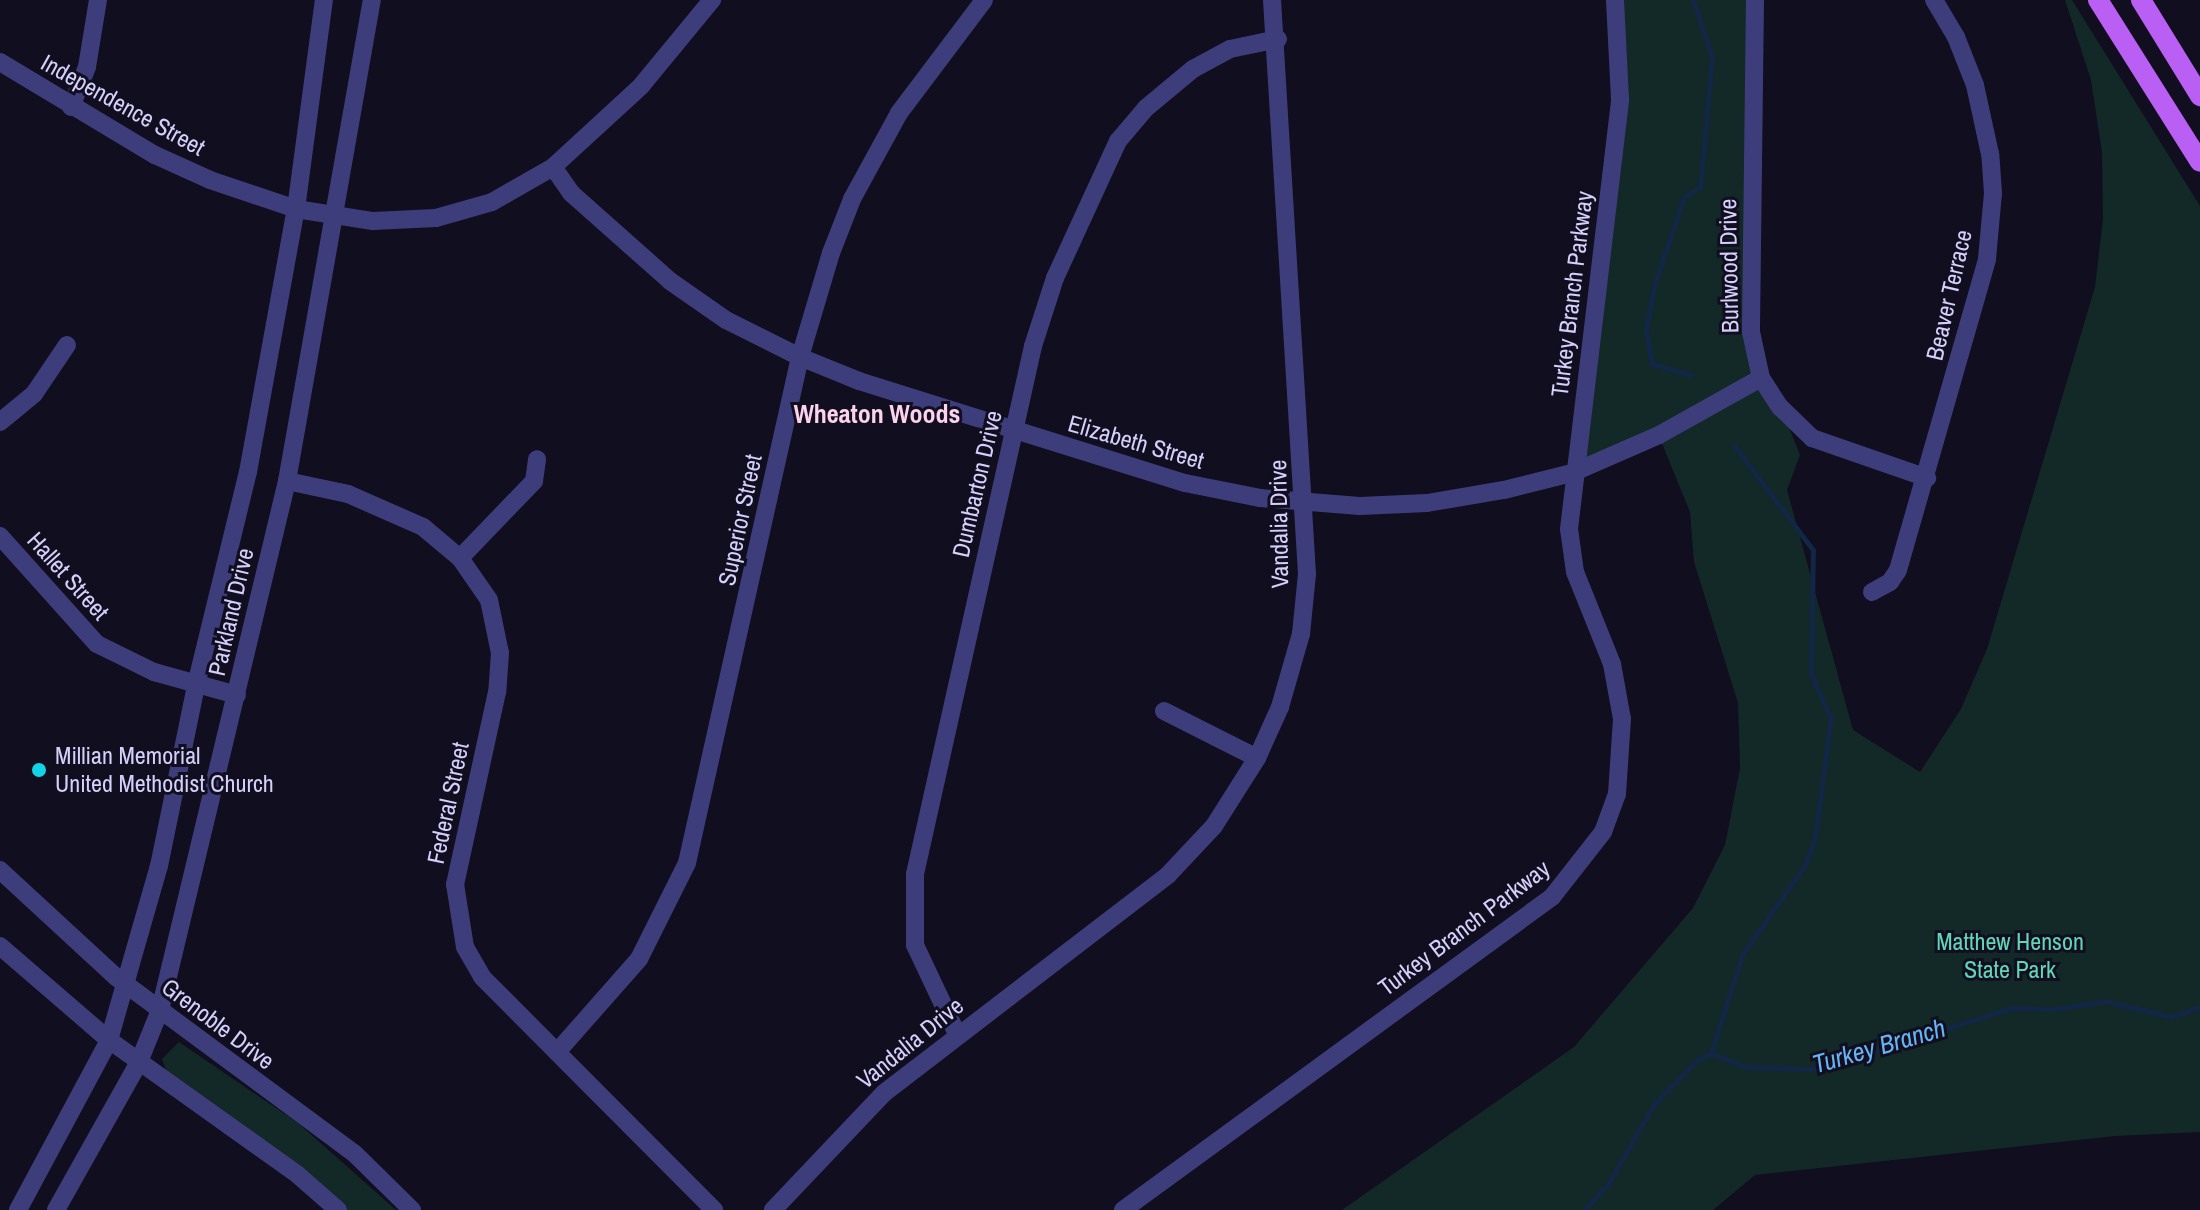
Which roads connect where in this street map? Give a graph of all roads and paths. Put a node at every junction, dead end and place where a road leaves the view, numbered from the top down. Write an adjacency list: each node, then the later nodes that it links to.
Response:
1 (98, 0): 15 (street)
2 (324, 0): 18 (street, Parkland Drive)
3 (372, 0): 19 (street, Parkland Drive)
4 (712, 0): 17 (street, Independence Street)
5 (984, 0): 21 (street, Superior Street)
6 (1272, 0): 12 (street, Vandalia Drive)
7 (1615, 0): 26 (street, Turkey Branch Parkway)
8 (1755, 0): 22 (street, Burlwood Drive)
9 (1934, 0): 27 (street, Beaver Terrace)
10 (2098, 0): 16 (main road)
11 (2141, 0): 14 (main road)
12 (1278, 39): 24 (street, Dumbarton Drive); 29 (street, Vandalia Drive)
13 (0, 62): 15 (street, Independence Street)
14 (2200, 96)
15 (71, 107): 18 (street, Independence Street)
16 (2200, 162)
17 (553, 167): 19 (street, Independence Street); 21 (street, Elizabeth Street)
18 (296, 209): 19 (street, Independence Street); 33 (street, Parkland Drive)
19 (335, 215): 28 (street, Parkland Drive)
20 (67, 345): 23 (street)
21 (800, 357): 24 (street, Elizabeth Street); 43 (street, Superior Street)
22 (1761, 378): 26 (street, Elizabeth Street); 27 (street, Burlwood Drive)
23 (0, 422)
24 (1013, 430): 29 (street, Elizabeth Street); 41 (street, Dumbarton Drive)
25 (537, 459): 31 (street)
26 (1572, 473): 29 (street, Elizabeth Street); 51 (street, Turkey Branch Parkway)
27 (1927, 478): 32 (street, Beaver Terrace)
28 (287, 481): 31 (street, Federal Street); 34 (street, Parkland Drive)
29 (1304, 502): 36 (street, Vandalia Drive)
30 (0, 536): 33 (street, Hallet Street)
31 (460, 558): 43 (street, Federal Street)
32 (1872, 592)
33 (196, 685): 34 (street, Hallet Street); 39 (street, Parkland Drive)
34 (237, 695): 40 (street, Parkland Drive)
35 (1164, 711): 36 (street)
36 (1257, 758): 41 (street, Vandalia Drive)
37 (0, 870): 39 (street, Grenoble Drive)
38 (0, 946): 42 (street)
39 (129, 986): 40 (street, Grenoble Drive); 42 (street, Parkland Drive)
40 (160, 1010): 44 (street, Parkland Drive); 48 (street, Grenoble Drive)
41 (957, 1034): 50 (street, Vandalia Drive)
42 (109, 1040): 44 (street); 45 (street, Parkland Drive)
43 (557, 1052): 49 (street, Federal Street)
44 (139, 1062): 46 (street, Parkland Drive); 47 (street)
45 (18, 1210)
46 (56, 1210)
47 (338, 1210)
48 (412, 1210)
49 (714, 1210)
50 (773, 1210)
51 (1123, 1210)

